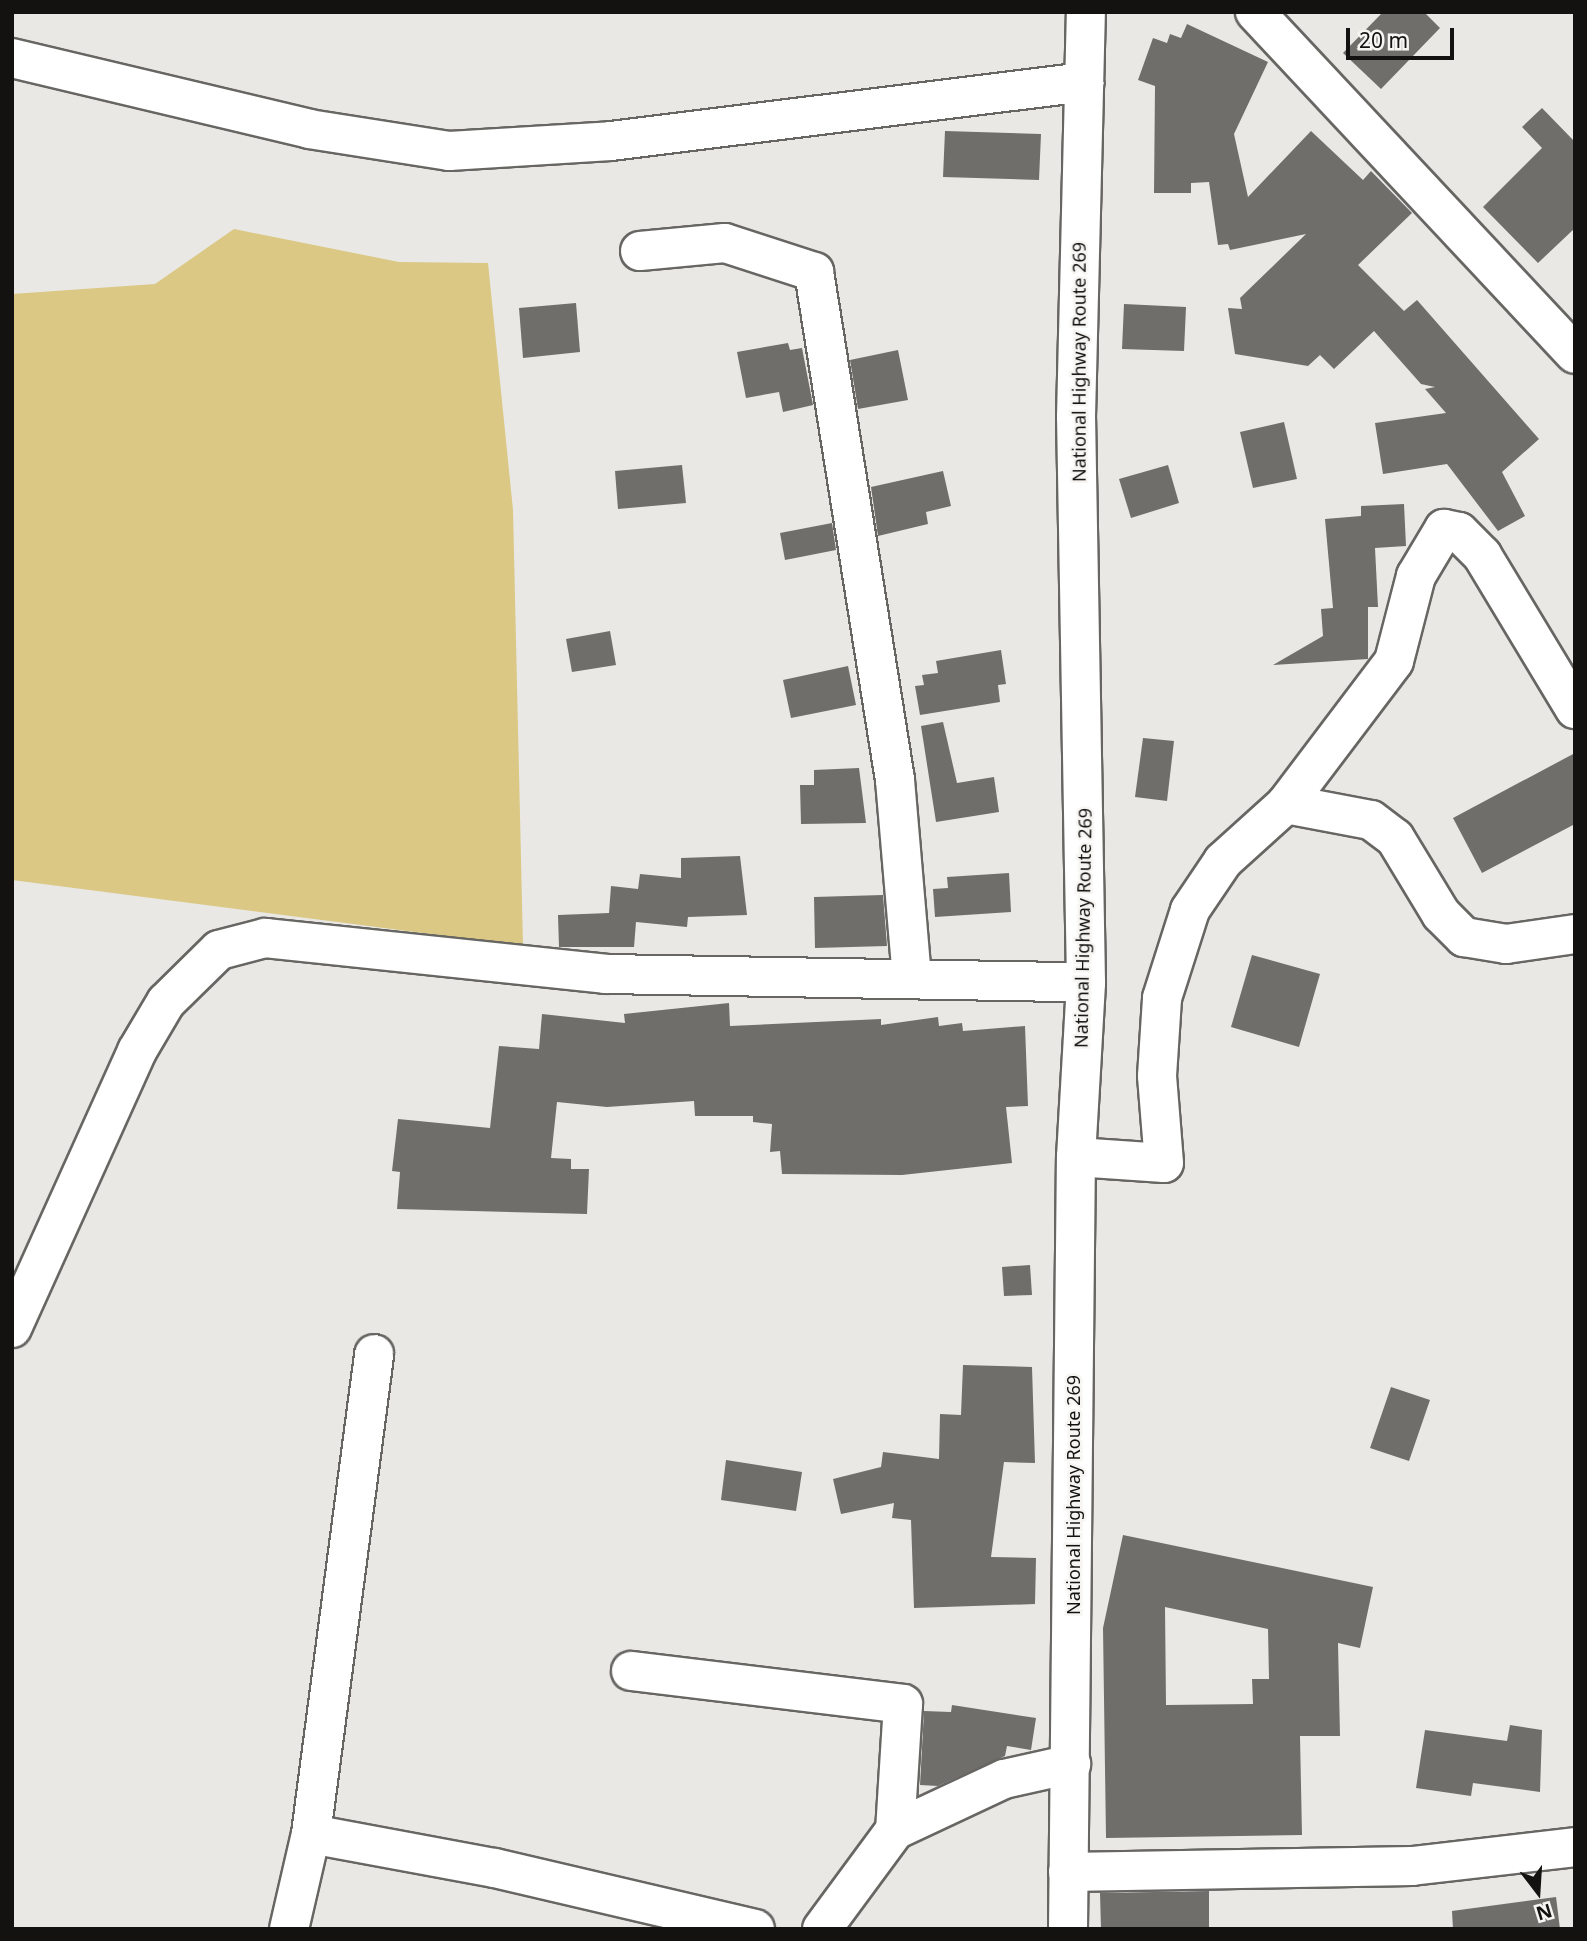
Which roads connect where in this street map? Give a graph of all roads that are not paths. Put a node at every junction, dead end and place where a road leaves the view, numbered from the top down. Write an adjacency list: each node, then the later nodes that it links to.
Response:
1 (1086, 12): 4 (main road, National Highway Route 269)
2 (1255, 12): 6 (main road)
3 (12, 58): 4 (main road)
4 (1084, 82): 11 (main road, National Highway Route 269)
5 (640, 251): 10 (main road)
6 (1575, 354)
7 (1575, 709): 8 (main road)
8 (1286, 804): 9 (main road); 12 (main road)
9 (1575, 934)
10 (912, 978): 11 (main road); 13 (main road)
11 (1086, 982): 12 (main road, National Highway Route 269)
12 (1076, 1157): 16 (main road, National Highway Route 269)
13 (12, 1328)
14 (374, 1354): 18 (main road)
15 (631, 1671): 17 (main road)
16 (1071, 1764): 17 (main road); 20 (main road, National Highway Route 269)
17 (895, 1830): 23 (main road)
18 (311, 1834): 21 (main road); 22 (main road)
19 (1575, 1847): 20 (main road)
20 (1069, 1872): 24 (main road, National Highway Route 269)
21 (289, 1929)
22 (755, 1929)
23 (822, 1929)
24 (1068, 1929)

